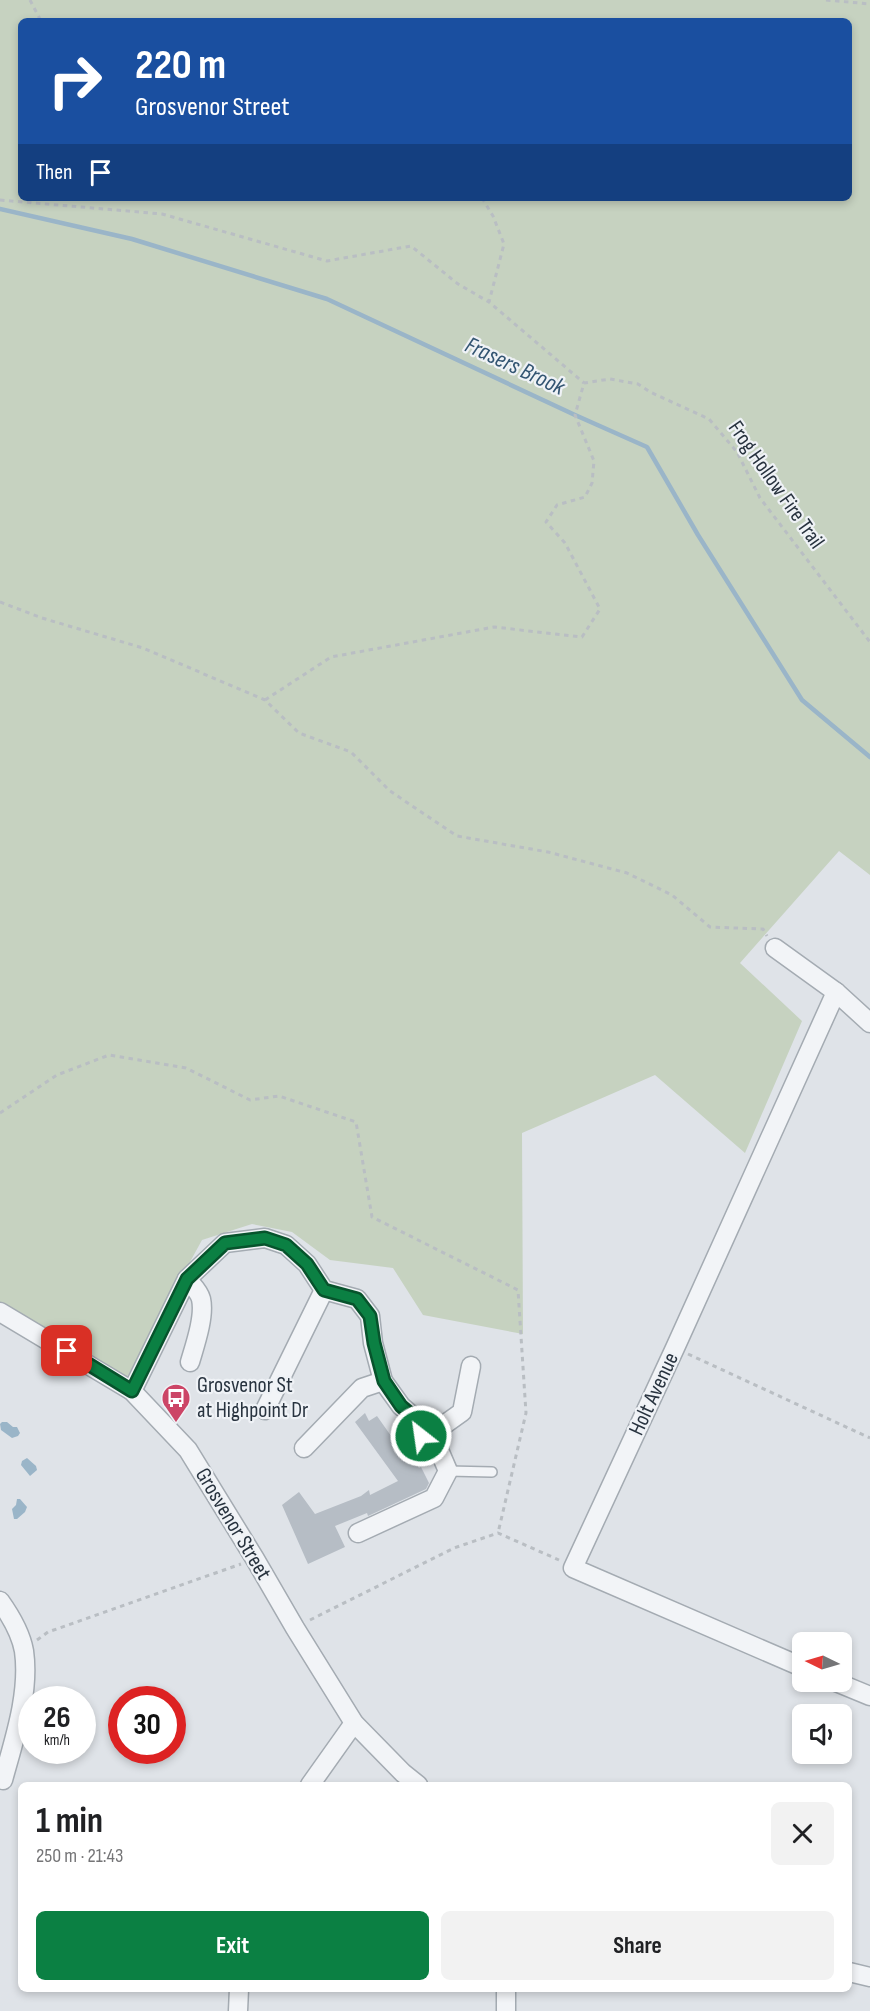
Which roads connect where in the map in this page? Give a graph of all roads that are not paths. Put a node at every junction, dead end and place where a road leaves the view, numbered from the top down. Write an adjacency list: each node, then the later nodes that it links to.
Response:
1 (776, 948): 2 (street)
2 (836, 992): 3 (street); 18 (street, Holt Avenue)
3 (870, 1023)
4 (187, 1279): 5 (street); 7 (street); 10 (street)
5 (324, 1290): 9 (street); 11 (street)
6 (0, 1312): 10 (street, Grosvenor Street)
7 (190, 1362)
8 (471, 1365): 12 (street)
9 (384, 1381): 12 (street); 13 (street)
10 (132, 1391): 21 (street, Grosvenor Street)
11 (265, 1410)
12 (439, 1435): 14 (street)
13 (304, 1448)
14 (448, 1471): 15 (lane); 16 (street)
15 (492, 1472)
16 (358, 1533)
17 (0, 1601): 22 (street)
18 (792, 1663)
19 (852, 1689): 20 (street)
20 (870, 1696)
21 (354, 1723): 23 (street); 24 (street, Grosvenor Street)
22 (3, 1780)
23 (312, 1782)
24 (414, 1782)
25 (852, 1973): 26 (street)
26 (870, 1977)
27 (239, 1992): 29 (street)
28 (506, 1992): 30 (street)
29 (238, 2011)
30 (506, 2011)

